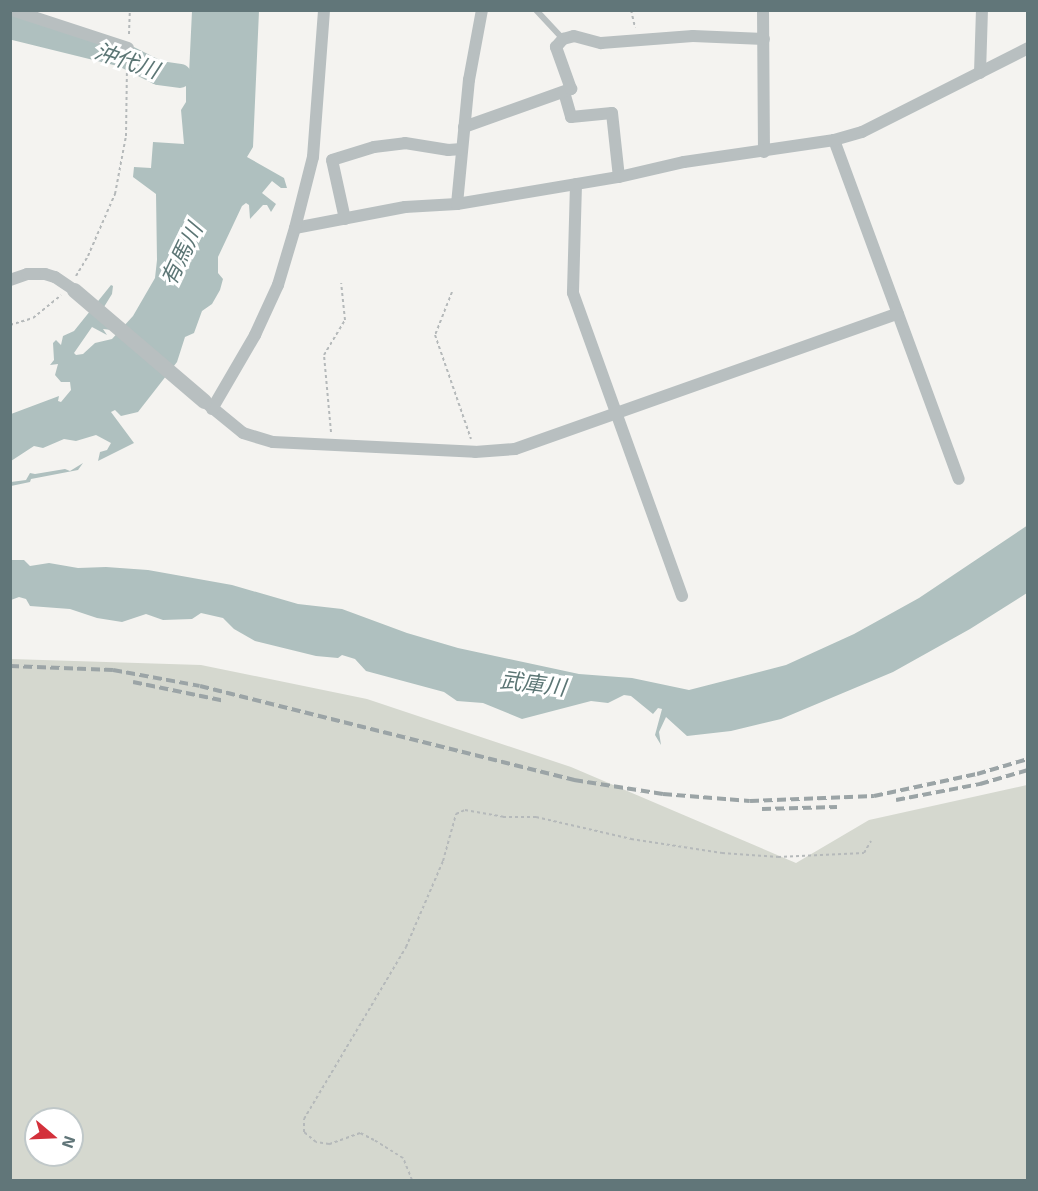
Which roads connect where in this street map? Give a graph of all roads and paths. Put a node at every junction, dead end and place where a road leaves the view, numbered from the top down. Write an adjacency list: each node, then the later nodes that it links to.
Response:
1 (12, 10): 13 (street)
2 (130, 10): 13 (path)
3 (324, 10): 24 (street)
4 (482, 10): 16 (street)
5 (536, 10): 9 (lane)
6 (631, 10): 11 (path)
7 (764, 10): 10 (street)
8 (982, 10): 14 (street)
9 (563, 39): 11 (street); 15 (street)
10 (764, 39): 11 (street); 19 (street)
11 (639, 40)
12 (1028, 48): 14 (street)
13 (128, 50): 27 (path)
14 (981, 73): 17 (street)
15 (564, 92): 16 (street); 20 (street)
16 (464, 127): 18 (street)
17 (834, 140): 19 (street); 29 (street)
18 (462, 149): 22 (street); 23 (street)
19 (764, 152): 20 (street)
20 (619, 177): 21 (street)
21 (576, 184): 22 (street); 32 (street)
22 (457, 204): 23 (street)
23 (345, 219): 24 (street)
24 (296, 228): 31 (street)
25 (10, 280): 27 (street)
26 (340, 283): 33 (path)
27 (72, 288): 30 (path); 31 (street)
28 (452, 292): 34 (path)
29 (898, 313): 32 (street); 35 (street)
30 (10, 325)
31 (208, 405): 33 (street)
32 (615, 414): 34 (street); 36 (street)
33 (333, 445): 34 (street)
34 (475, 452)
35 (959, 479)
36 (682, 596)
37 (871, 841): 38 (path)
38 (412, 1180)

